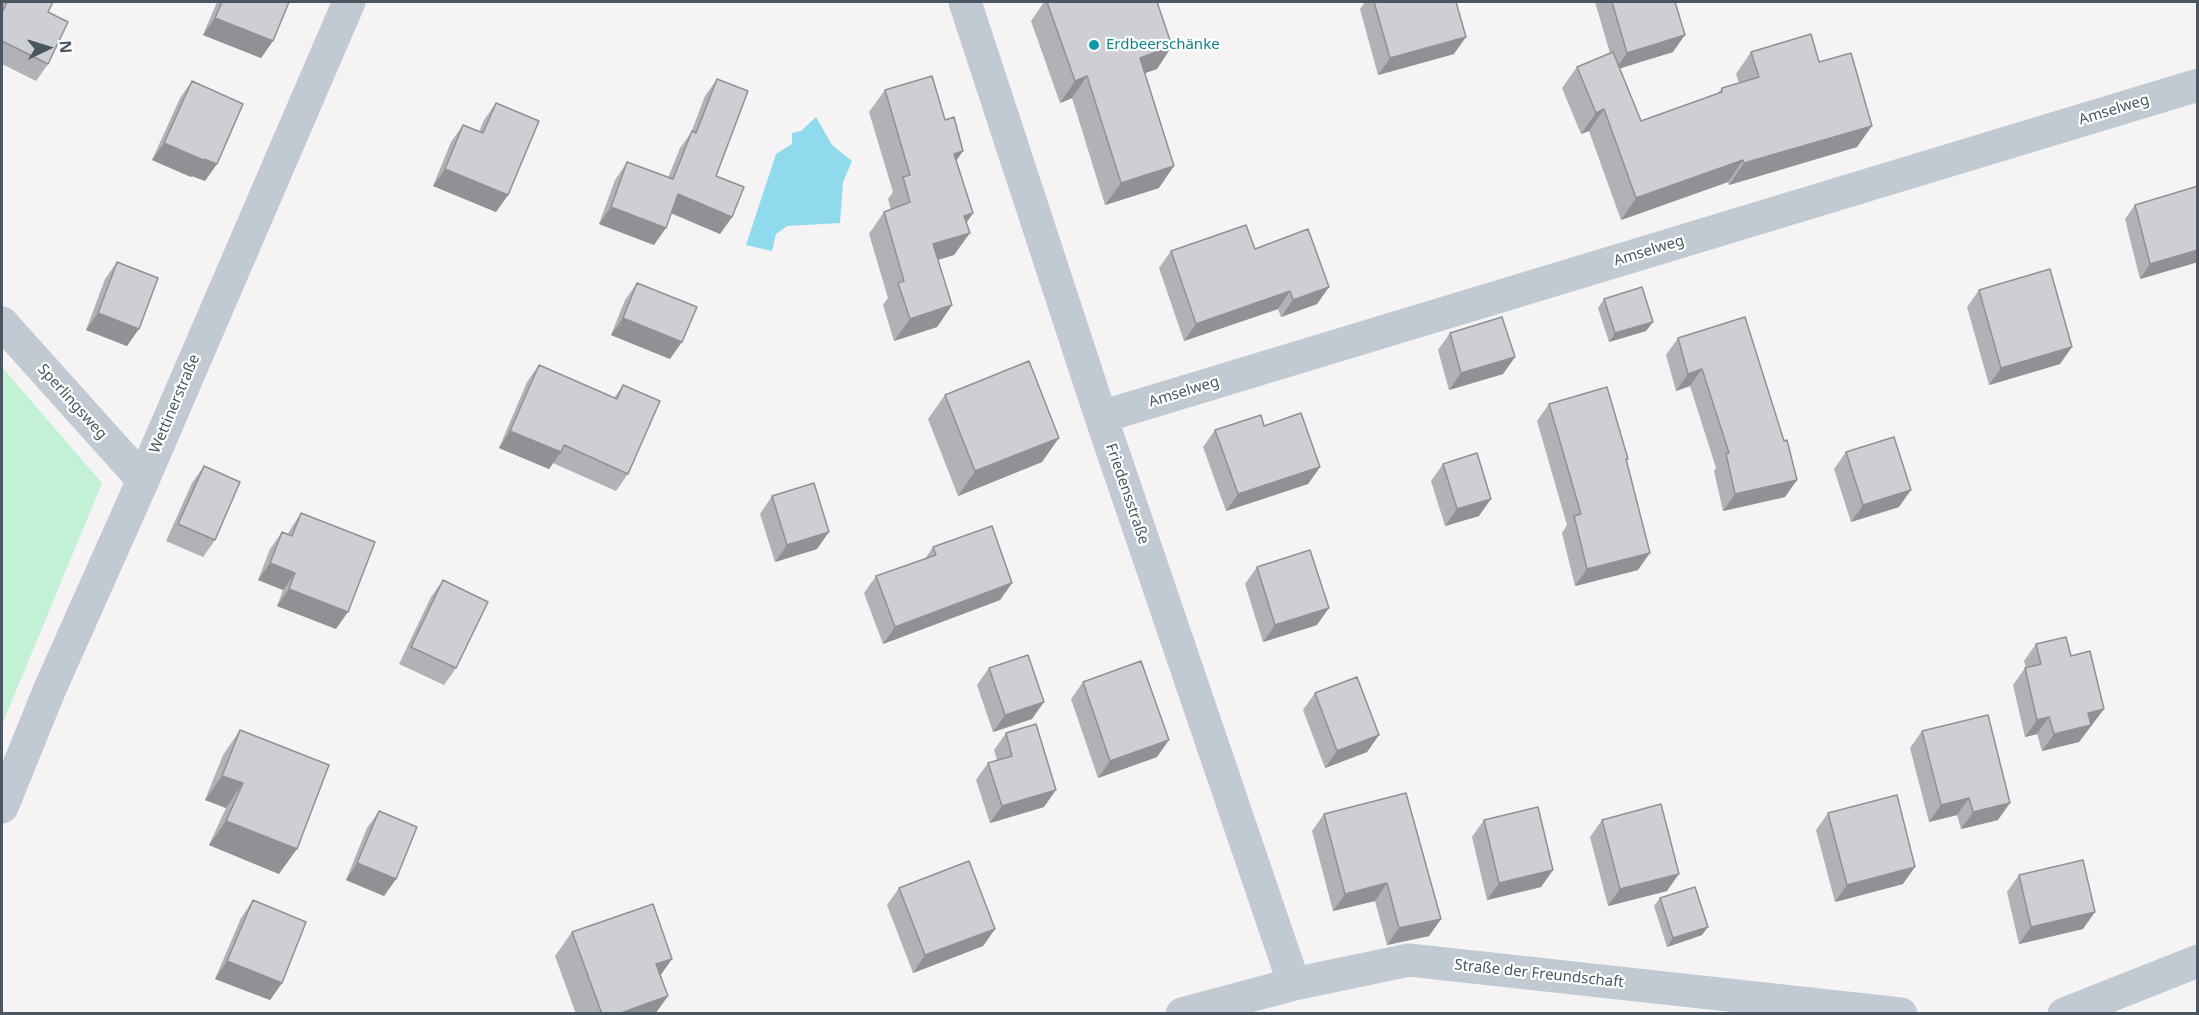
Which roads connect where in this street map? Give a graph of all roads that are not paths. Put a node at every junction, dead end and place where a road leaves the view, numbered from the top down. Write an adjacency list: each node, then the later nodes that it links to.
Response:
1 (349, 2): 6 (street, Wettinerstraße)
2 (965, 2): 5 (street, Friedensstraße)
3 (2198, 85): 5 (street, Amselweg)
4 (2, 323): 6 (street, Sperlingsweg)
5 (1101, 417): 9 (street, Friedensstraße)
6 (143, 480): 7 (street, Wettinerstraße)
7 (2, 807)
8 (2198, 961): 12 (street)
9 (1293, 984): 10 (street, Straße der Freundschaft); 11 (street, Straße der Freundschaft)
10 (1182, 1014)
11 (1901, 1014)
12 (2064, 1014)

